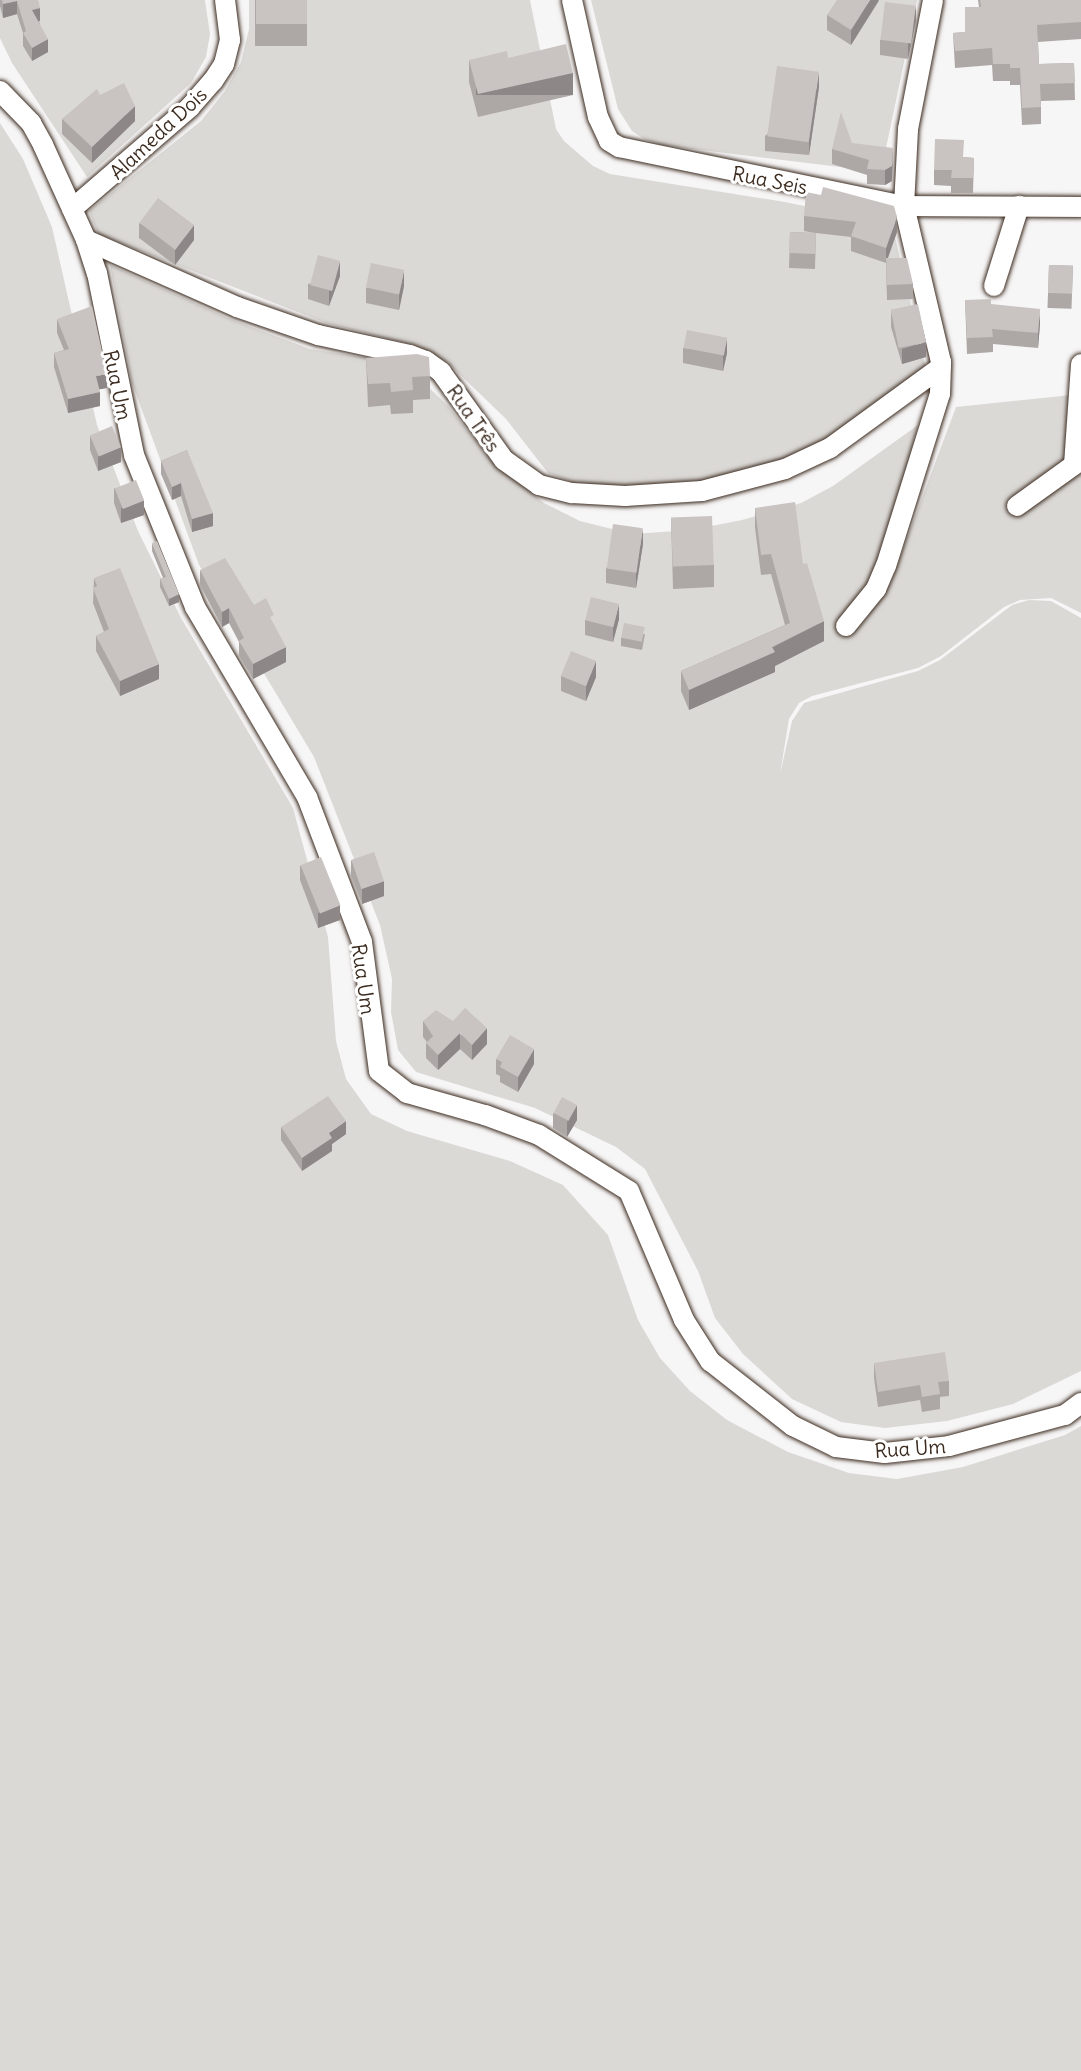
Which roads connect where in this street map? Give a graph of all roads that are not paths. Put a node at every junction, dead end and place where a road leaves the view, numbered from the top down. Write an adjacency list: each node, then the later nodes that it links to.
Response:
1 (225, 0): 8 (street, Alameda Dois)
2 (572, 0): 5 (street, Rua Seis)
3 (933, 0): 5 (street)
4 (0, 91): 8 (street, Rua Um)
5 (904, 206): 6 (street, Rua Seis); 12 (street)
6 (1019, 206): 7 (street, Rua Seis); 10 (street)
7 (1081, 207)
8 (72, 209): 9 (street, Rua Um)
9 (86, 240): 12 (street, Rua Três); 15 (street, Rua Um)
10 (994, 286)
11 (1081, 364): 13 (street)
12 (941, 367): 14 (street)
13 (1017, 506)
14 (846, 626)
15 (1081, 1403)

